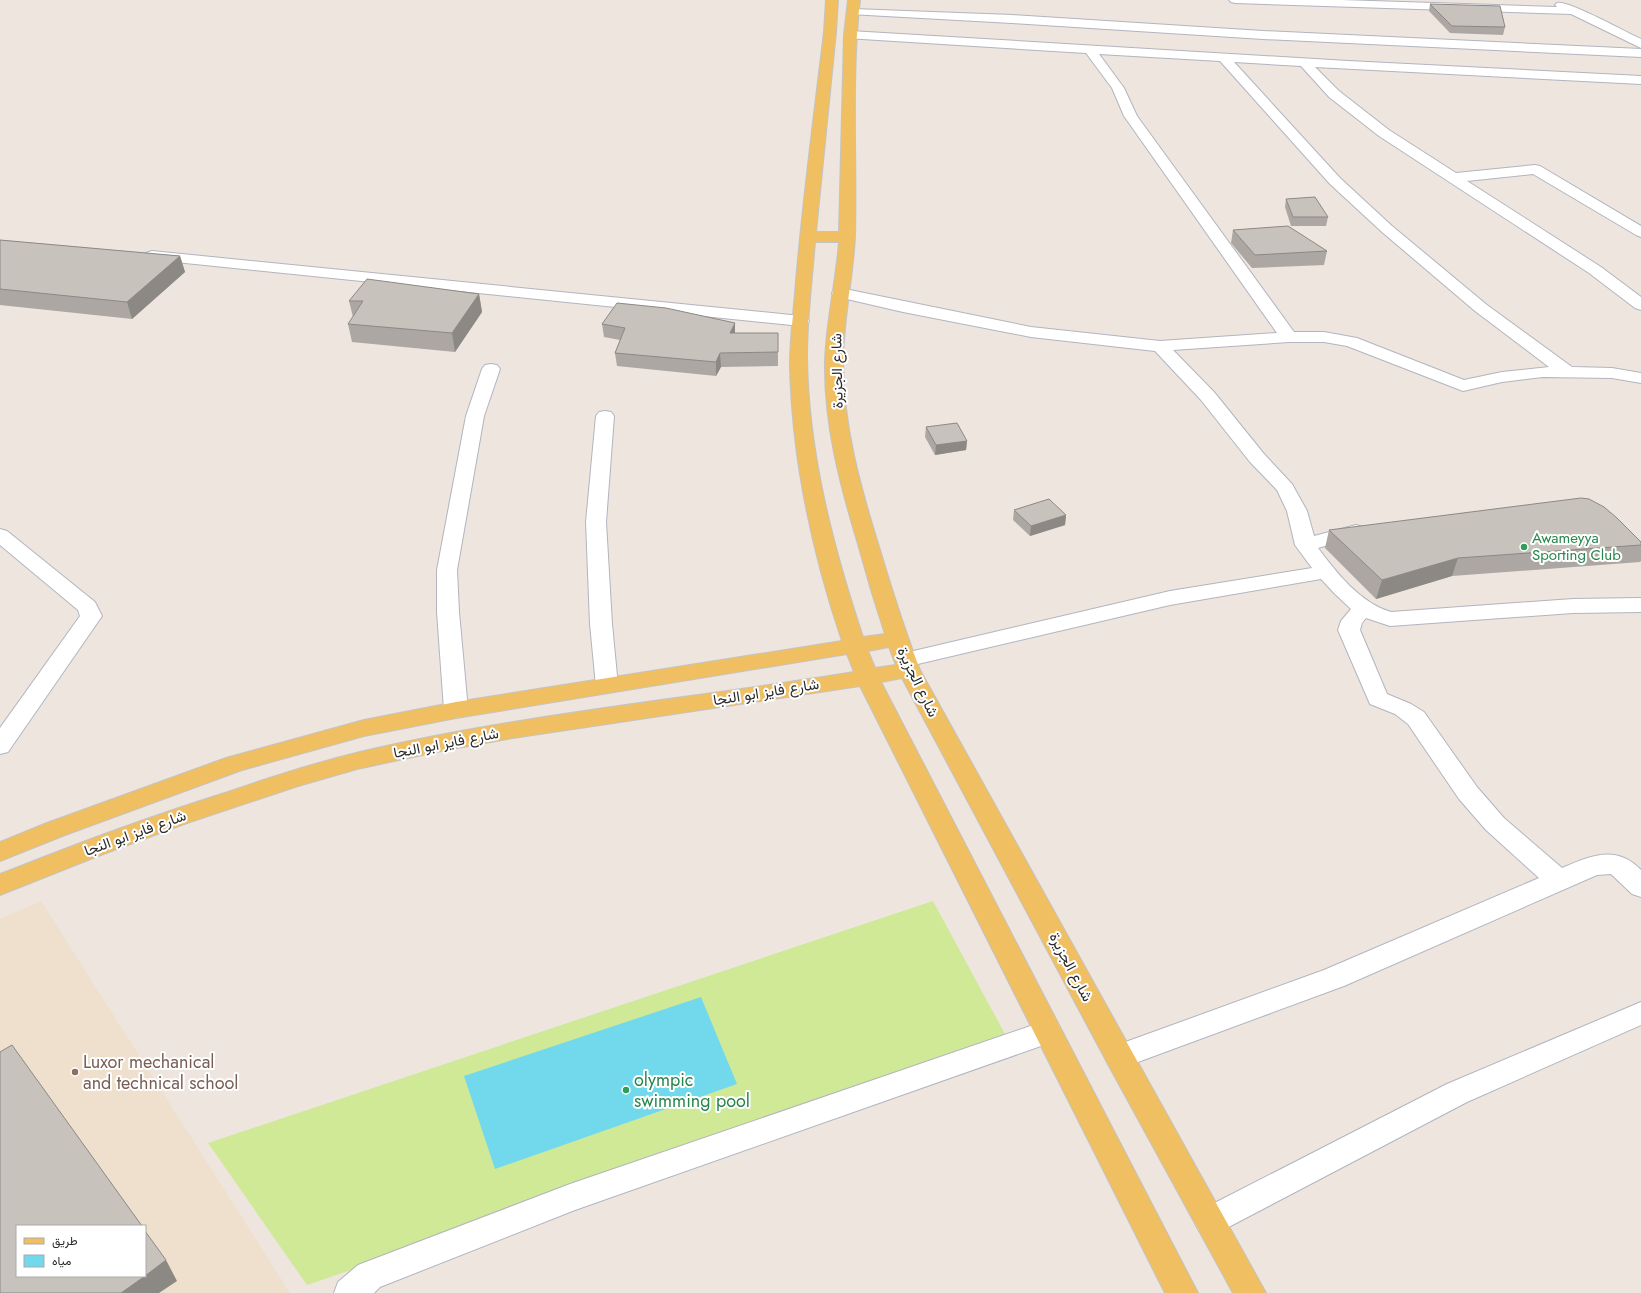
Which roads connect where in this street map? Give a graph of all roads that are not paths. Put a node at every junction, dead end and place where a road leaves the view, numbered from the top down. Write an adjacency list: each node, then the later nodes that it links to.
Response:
1 (832, 0): 5 (main road, شارع الجزيرة)
2 (1235, 0): 4 (street)
3 (1545, 0): 4 (street)
4 (1575, 11): 6 (street)
5 (846, 24): 6 (street); 7 (street); 8 (street); 14 (main road, شارع الجزيرة); 15 (main road, شارع الجزيرة)
6 (1641, 45)
7 (1089, 49): 9 (street); 20 (street)
8 (1641, 53)
9 (1224, 58): 10 (street); 23 (street)
10 (1304, 62): 11 (street); 12 (street)
11 (1641, 80)
12 (1453, 178): 13 (street); 18 (street)
13 (1641, 232)
14 (807, 237): 15 (main road); 19 (main road, شارع الجزيرة)
15 (847, 237): 17 (main road, شارع الجزيرة)
16 (135, 254): 19 (street)
17 (840, 293): 21 (street); 32 (main road, شارع الجزيرة)
18 (1641, 305)
19 (802, 321): 33 (main road, شارع الجزيرة)
20 (1290, 337): 21 (street); 23 (street)
21 (1160, 346): 28 (street)
22 (491, 369): 37 (street)
23 (1567, 372): 24 (street)
24 (1641, 378)
25 (604, 416): 36 (street)
26 (1372, 528): 28 (street)
27 (0, 535): 38 (street)
28 (1305, 545): 29 (street)
29 (1325, 572): 31 (street); 34 (street)
30 (1641, 605): 31 (street)
31 (1364, 608): 42 (street)
32 (896, 639): 33 (main road, شارع فايز ابو النجا); 34 (main road, شارع الجزيرة)
33 (854, 646): 35 (main road, شارع الجزيرة); 36 (main road, شارع فايز ابو النجا)
34 (907, 665): 35 (main road, شارع فايز ابو النجا); 47 (main road, شارع الجزيرة)
35 (867, 677): 41 (main road, شارع فايز ابو النجا); 46 (main road, شارع الجزيرة)
36 (607, 686): 37 (main road, شارع فايز ابو النجا)
37 (456, 710): 39 (main road, شارع فايز ابو النجا)
38 (0, 746)
39 (56, 829): 40 (main road, شارع فايز ابو النجا); 41 (main road)
40 (0, 852)
41 (67, 857): 43 (main road, شارع فايز ابو النجا)
42 (1559, 881): 44 (street); 47 (street)
43 (0, 885)
44 (1641, 887)
45 (1641, 1013): 48 (street)
46 (1048, 1032): 49 (street); 50 (main road, شارع الجزيرة)
47 (1119, 1057): 48 (main road, شارع الجزيرة)
48 (1210, 1221): 51 (main road, شارع الجزيرة)
49 (350, 1293)
50 (1182, 1293)
51 (1250, 1293)

